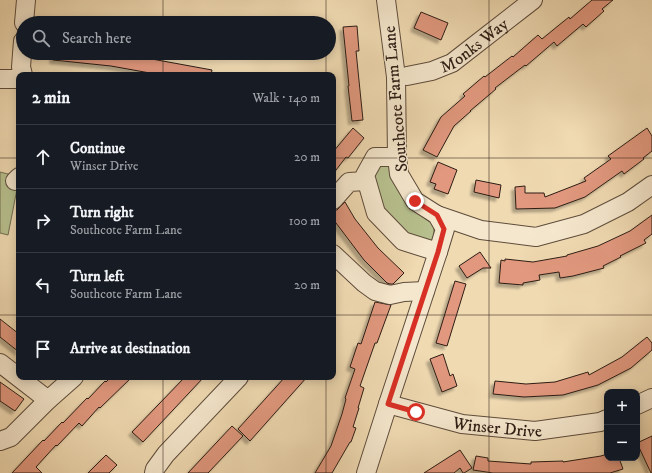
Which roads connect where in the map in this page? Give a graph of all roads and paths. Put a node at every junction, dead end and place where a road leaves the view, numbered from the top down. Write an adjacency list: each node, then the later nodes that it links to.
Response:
1 (26, 0): 4 (street)
2 (386, 0): 10 (street, Southcote Farm Lane)
3 (533, 0): 7 (street, Monks Way)
4 (25, 16)
5 (22, 60): 6 (street)
6 (22, 72)
7 (407, 76)
8 (0, 79): 9 (street)
9 (16, 79)
10 (397, 157): 11 (street); 14 (street, Southcote Farm Lane)
11 (366, 181): 13 (street); 15 (street)
12 (652, 185): 14 (street, Southcote Farm Lane)
13 (336, 197)
14 (437, 215): 15 (street)
15 (438, 252): 17 (street)
16 (336, 257): 17 (street)
17 (425, 291): 25 (street)
18 (0, 363): 19 (street)
19 (16, 375)
20 (22, 380): 24 (street)
21 (71, 380): 24 (street)
22 (236, 380): 30 (street)
23 (652, 398): 26 (street)
24 (48, 400): 28 (street)
25 (388, 404): 27 (street, Winser Drive); 29 (street)
26 (640, 404)
27 (604, 420)
28 (0, 441)
29 (369, 465)
30 (154, 473)

